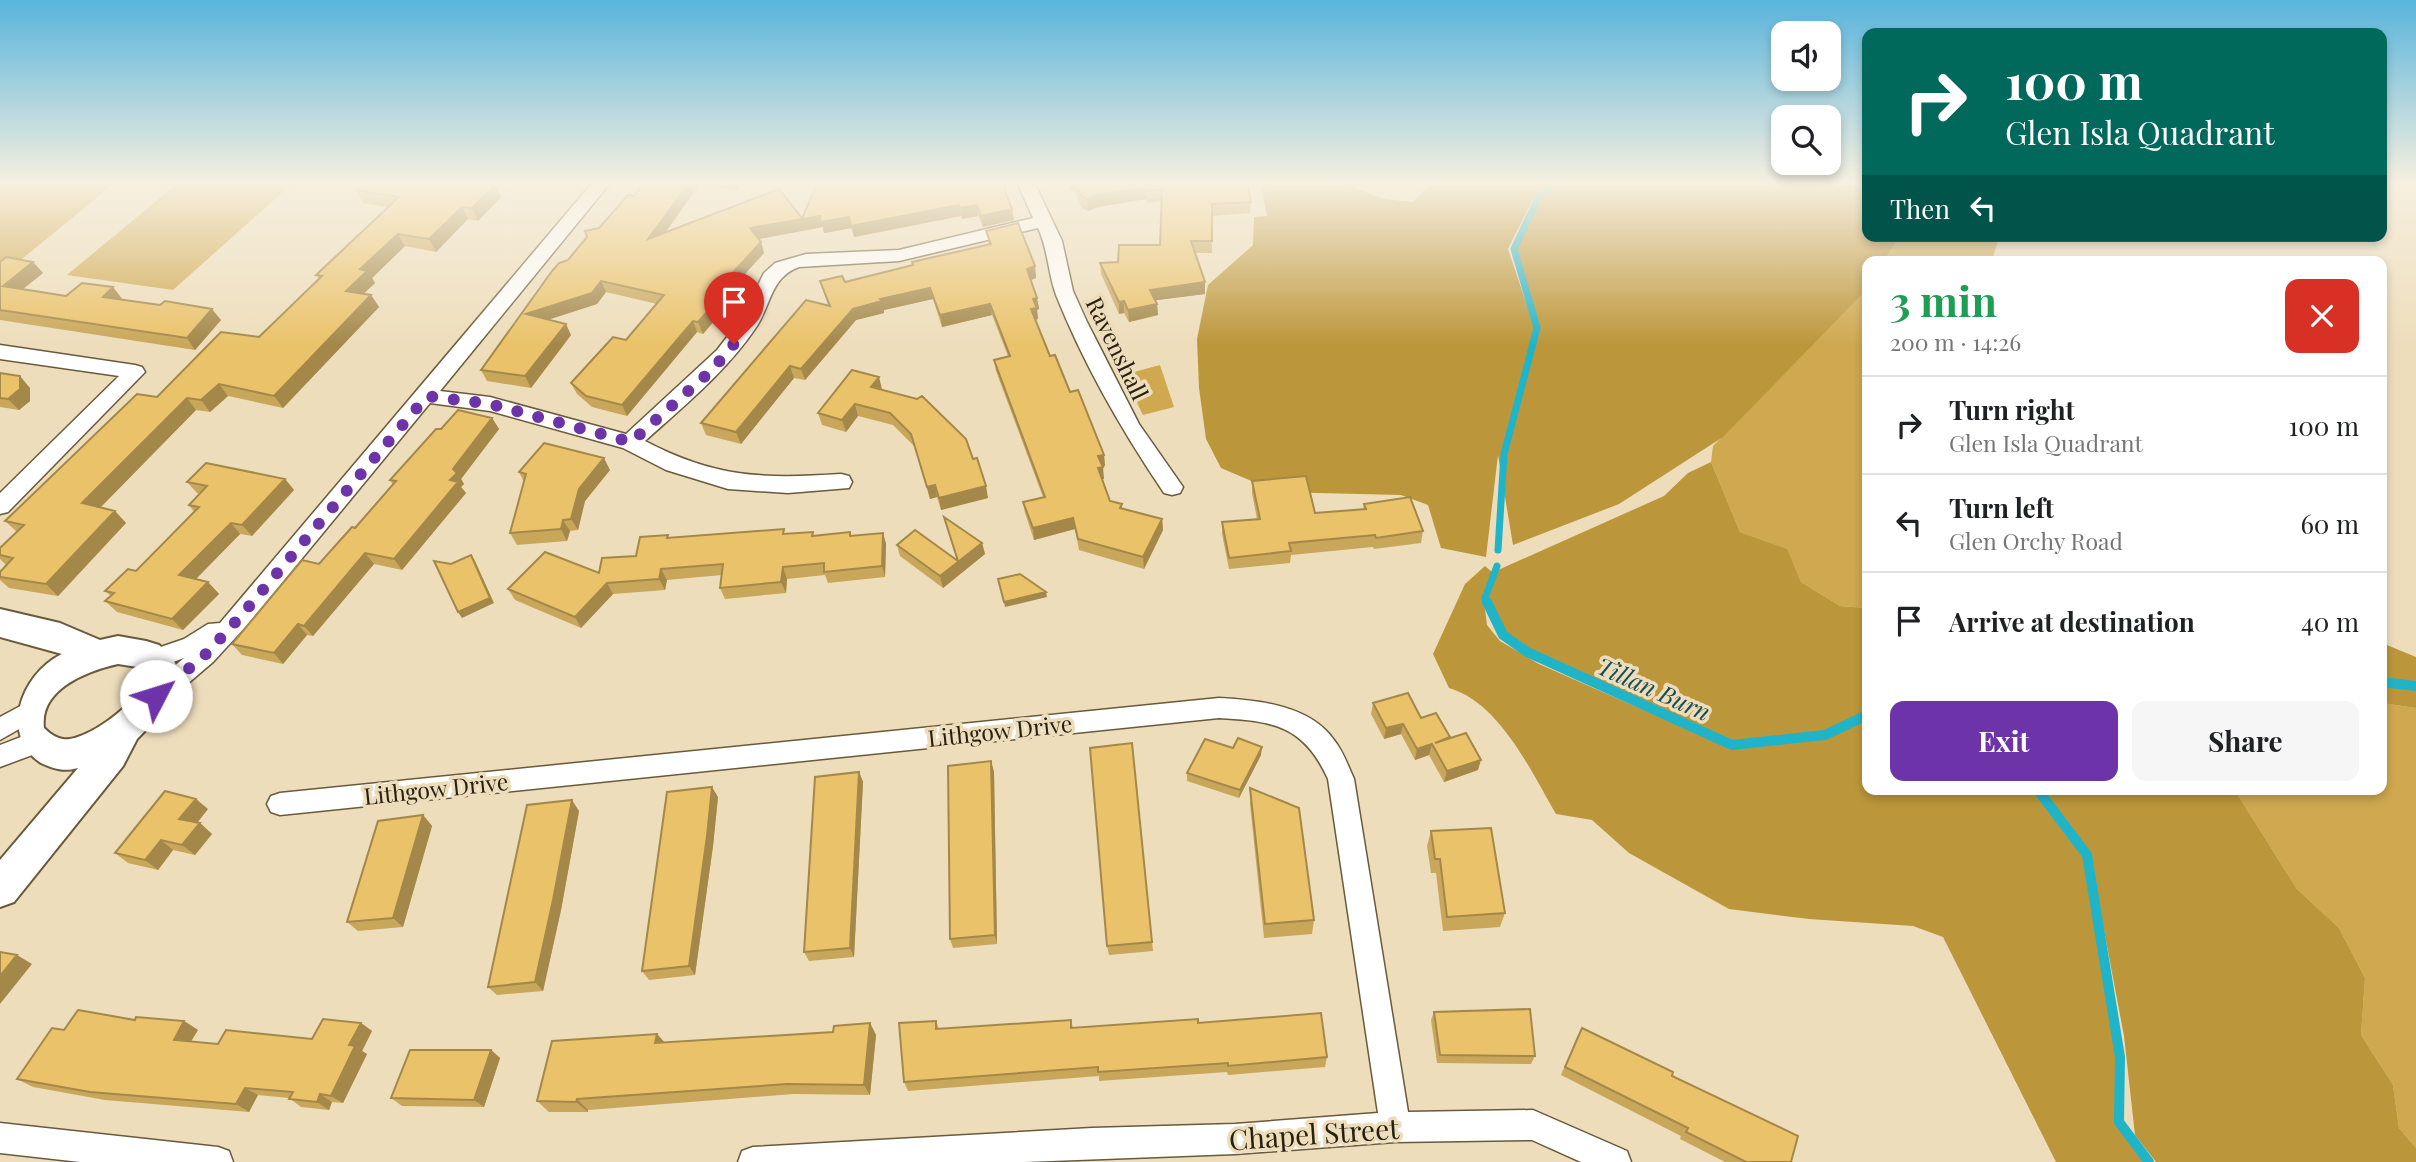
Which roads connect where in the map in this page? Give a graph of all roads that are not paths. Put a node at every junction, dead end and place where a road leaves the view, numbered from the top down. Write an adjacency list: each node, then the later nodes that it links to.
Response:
1 (556, 236): 5 (street)
2 (979, 236): 6 (street)
3 (1051, 236): 8 (street, Ravenshall)
4 (0, 352): 9 (street)
5 (427, 396): 6 (street); 10 (street)
6 (631, 442): 7 (street)
7 (841, 482)
8 (1172, 486)
9 (0, 506)
10 (240, 617): 14 (street); 16 (street)
11 (0, 623): 12 (street)
12 (60, 637): 13 (street); 15 (street)
13 (95, 654): 14 (street); 15 (street)
14 (154, 659): 16 (street)
15 (48, 681): 18 (street)
16 (156, 696): 17 (street)
17 (123, 732): 18 (street); 20 (street)
18 (29, 735): 19 (street); 20 (street)
19 (0, 756)
20 (73, 800): 22 (street)
21 (280, 804): 23 (street, Lithgow Drive)
22 (0, 889)
23 (1395, 1127): 25 (street, Chapel Street); 29 (street, Chapel Street)
24 (0, 1138): 26 (street)
25 (1092, 1152): 28 (street, Chapel Street)
26 (218, 1162)
27 (753, 1162): 28 (street, Chapel Street)
28 (765, 1162)
29 (1616, 1162)

